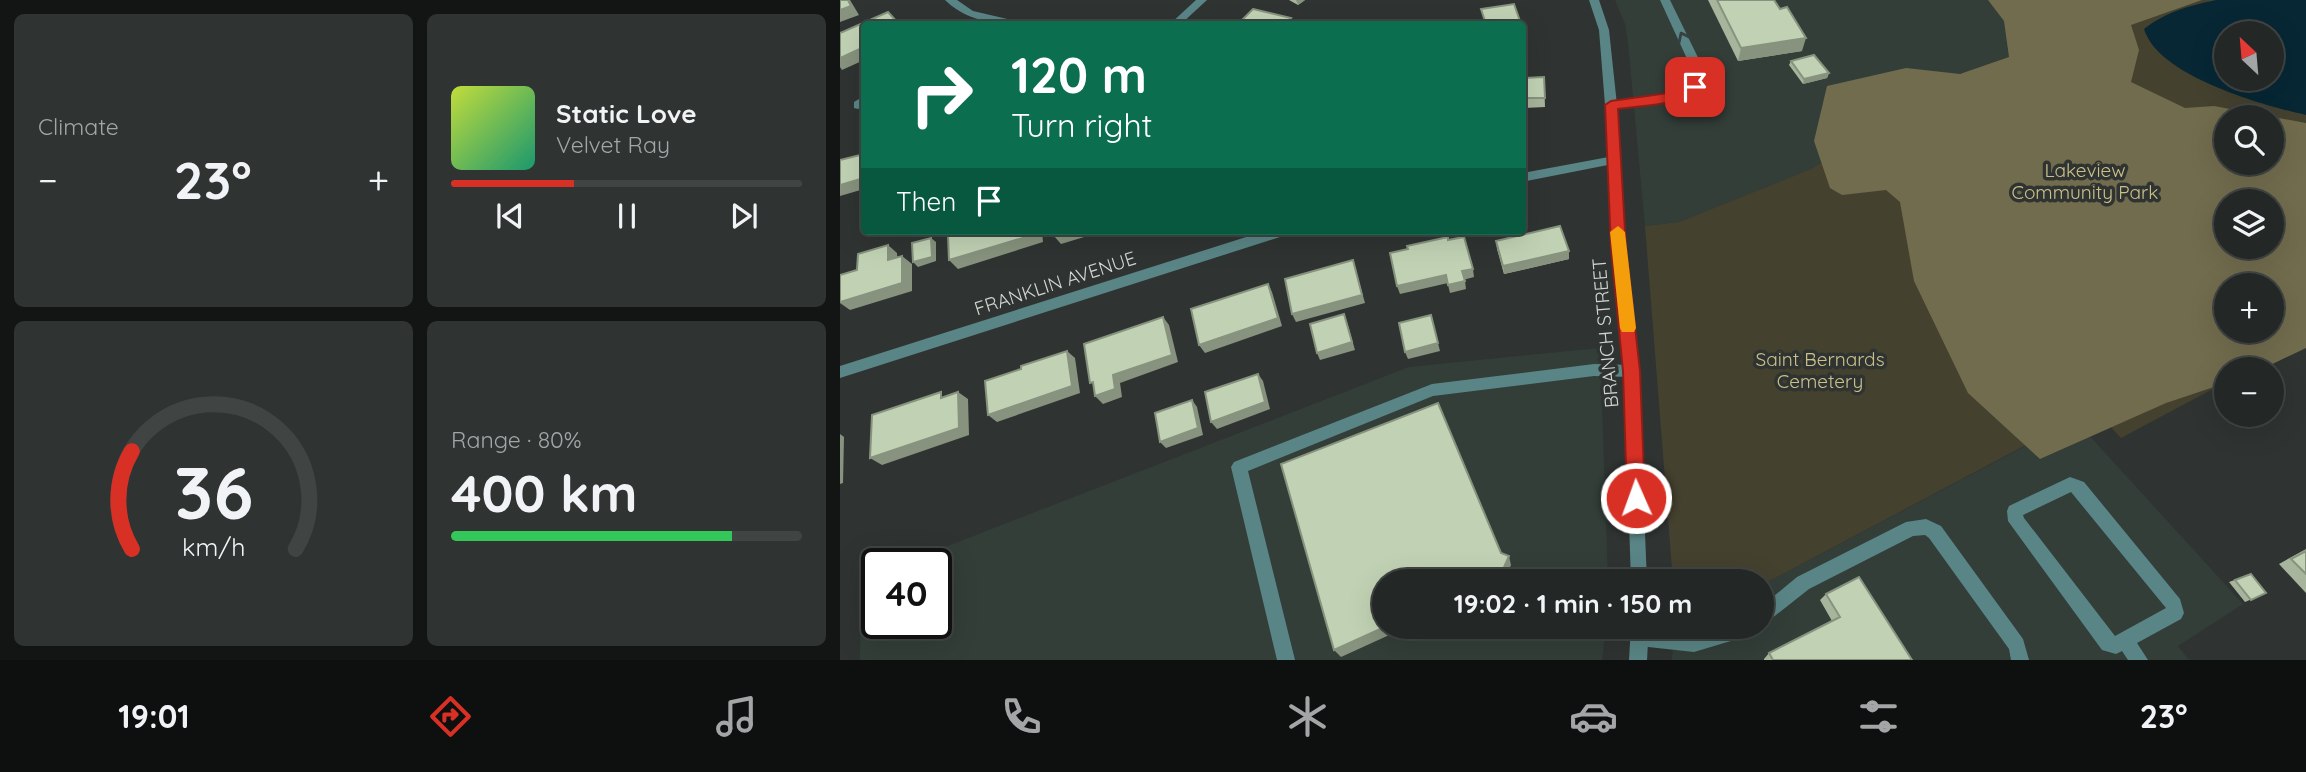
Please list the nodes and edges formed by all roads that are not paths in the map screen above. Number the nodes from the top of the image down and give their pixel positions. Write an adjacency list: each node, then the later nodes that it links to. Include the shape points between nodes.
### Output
1 (950, 0): 5 (street)
2 (1202, 0): 6 (street)
3 (1594, 0): 7 (street, BRANCH STREET, via 1604,30)
4 (1665, 0): 7 (street, one-way to 4, via 1678,96 1695,87 1700,74)
5 (981, 21)
6 (1178, 21)
7 (1611, 105): 8 (street, BRANCH STREET)
8 (1614, 160): 9 (street); 11 (street, BRANCH STREET)
9 (1526, 177)
10 (1268, 235): 12 (street, FRANKLIN AVENUE)
11 (1632, 371): 13 (street, BRANCH STREET); 19 (street, via 1594,370 1432,390 1239,467)
12 (840, 372)
13 (1639, 569)
14 (1774, 607): 21 (street, via 1803,583 1912,528 1926,527 1935,532 2017,645)
15 (1640, 639): 20 (street)
16 (1674, 639): 17 (street, via 1694,643)
17 (1707, 639)
18 (2125, 641): 18 (street, via 2108,644 2016,520 2015,511 2070,484 2078,486 2174,605 2175,613); 22 (street)
19 (1286, 660)
20 (1638, 660)
21 (2020, 660)
22 (2139, 660)

